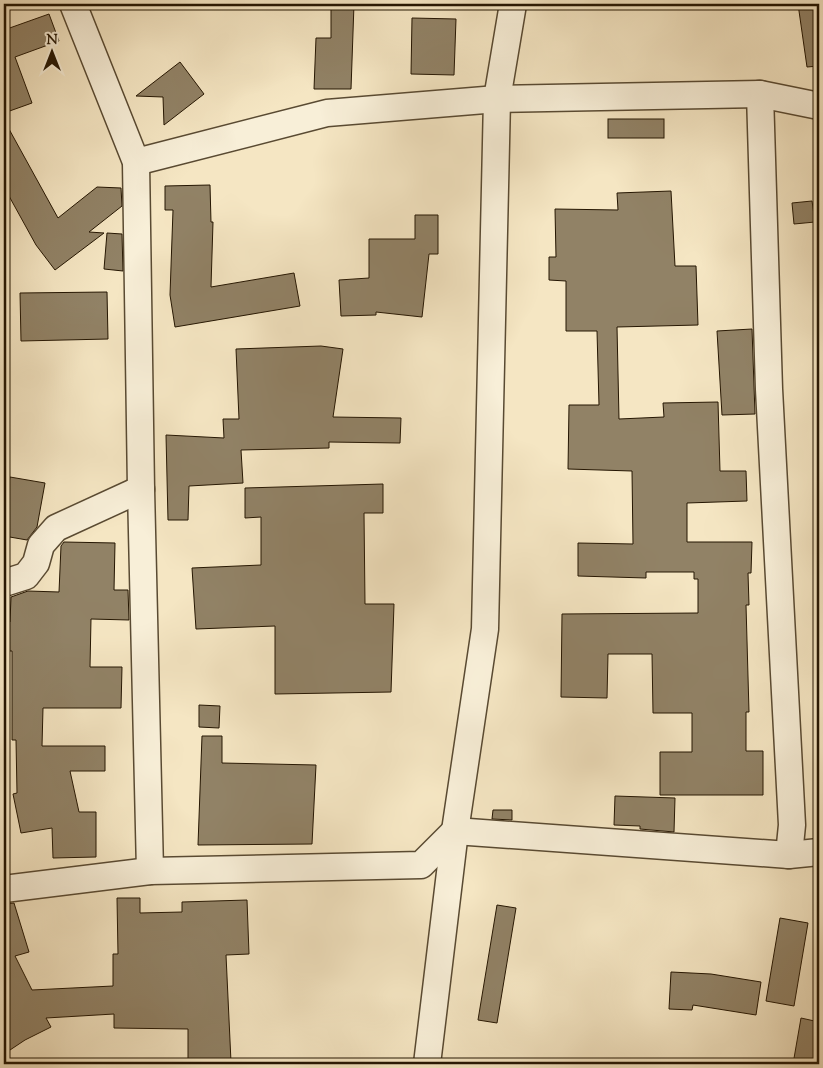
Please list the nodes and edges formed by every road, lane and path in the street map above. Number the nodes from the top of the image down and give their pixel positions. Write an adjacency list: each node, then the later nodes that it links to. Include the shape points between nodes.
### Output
1 (73, 4): 6 (street)
2 (513, 4): 4 (street)
3 (760, 94): 4 (street); 5 (street); 11 (street, via 769,389 792,825)
4 (497, 99): 6 (street, via 327,113); 9 (street, via 485,629)
5 (819, 106)
6 (136, 162): 7 (street)
7 (141, 489): 8 (street, via 56,528 41,545 36,563 26,576); 12 (street)
8 (4, 584)
9 (455, 831): 11 (street); 12 (street, via 421,865); 14 (street)
10 (819, 852): 11 (street)
11 (789, 855)
12 (150, 871): 13 (street)
13 (4, 889)
14 (427, 1064)

